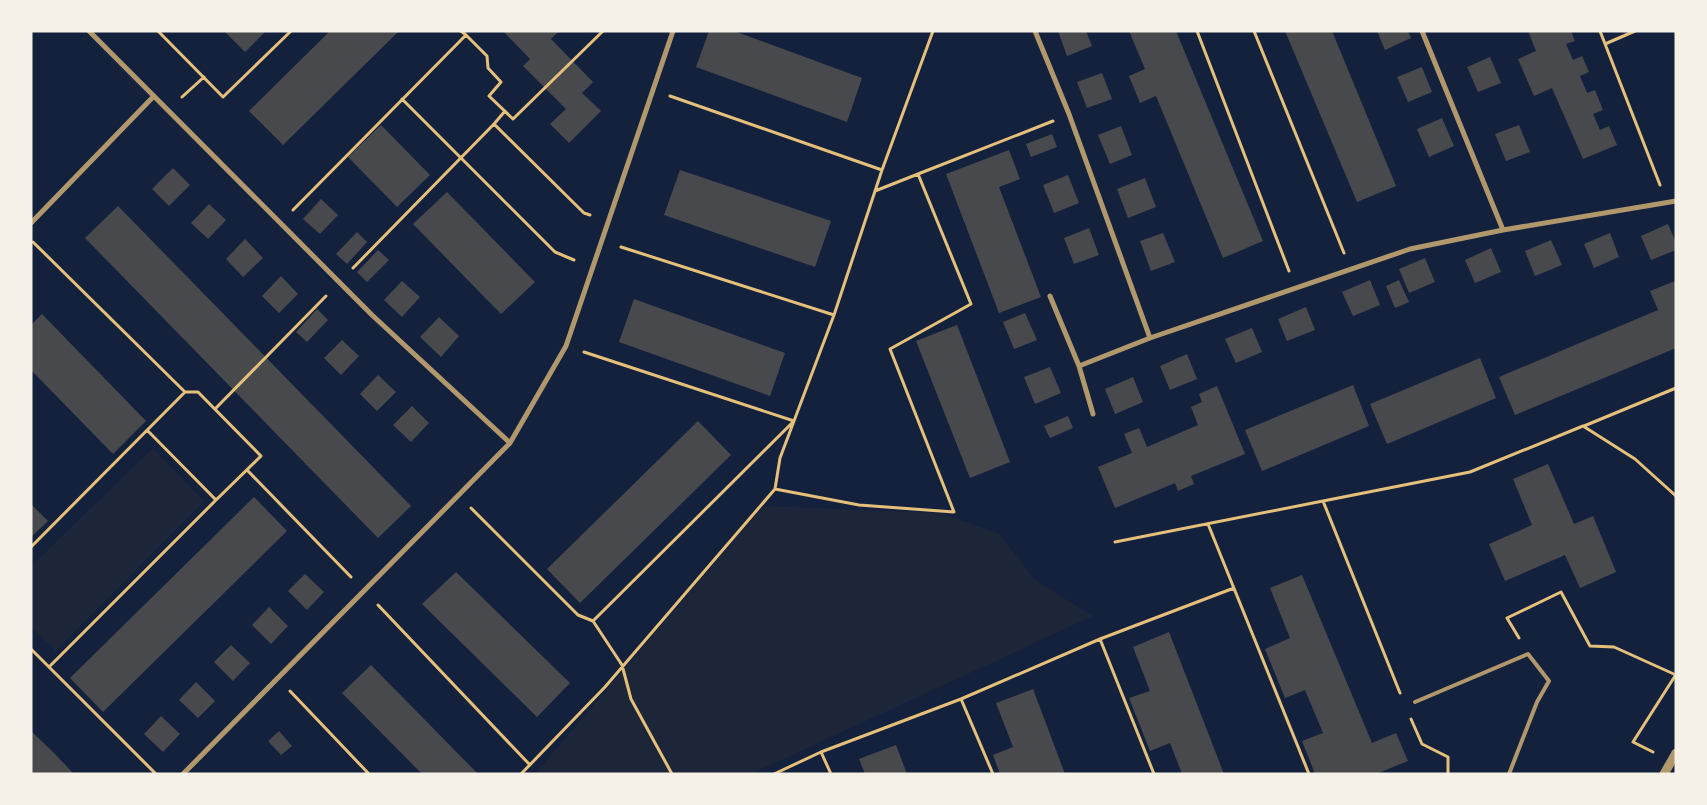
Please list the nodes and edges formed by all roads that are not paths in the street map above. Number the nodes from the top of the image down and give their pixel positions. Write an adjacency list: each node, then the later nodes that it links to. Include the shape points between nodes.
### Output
1 (89, 31): 5 (street)
2 (673, 31): 13 (street, via 566,346)
3 (1035, 31): 10 (street, via 1069,114)
4 (1422, 31): 8 (street)
5 (154, 96): 7 (street); 13 (street, via 372,315)
6 (1676, 201): 8 (street)
7 (31, 223)
8 (1503, 230): 10 (street, via 1410,249)
9 (1050, 296): 11 (street)
10 (1150, 338): 11 (street)
11 (1079, 366): 12 (street)
12 (1093, 414)
13 (510, 443): 16 (street)
14 (1415, 702): 17 (lane, via 1528,654 1548,681)
15 (1674, 757): 18 (street)
16 (183, 774)
17 (1509, 774)
18 (1664, 774)

